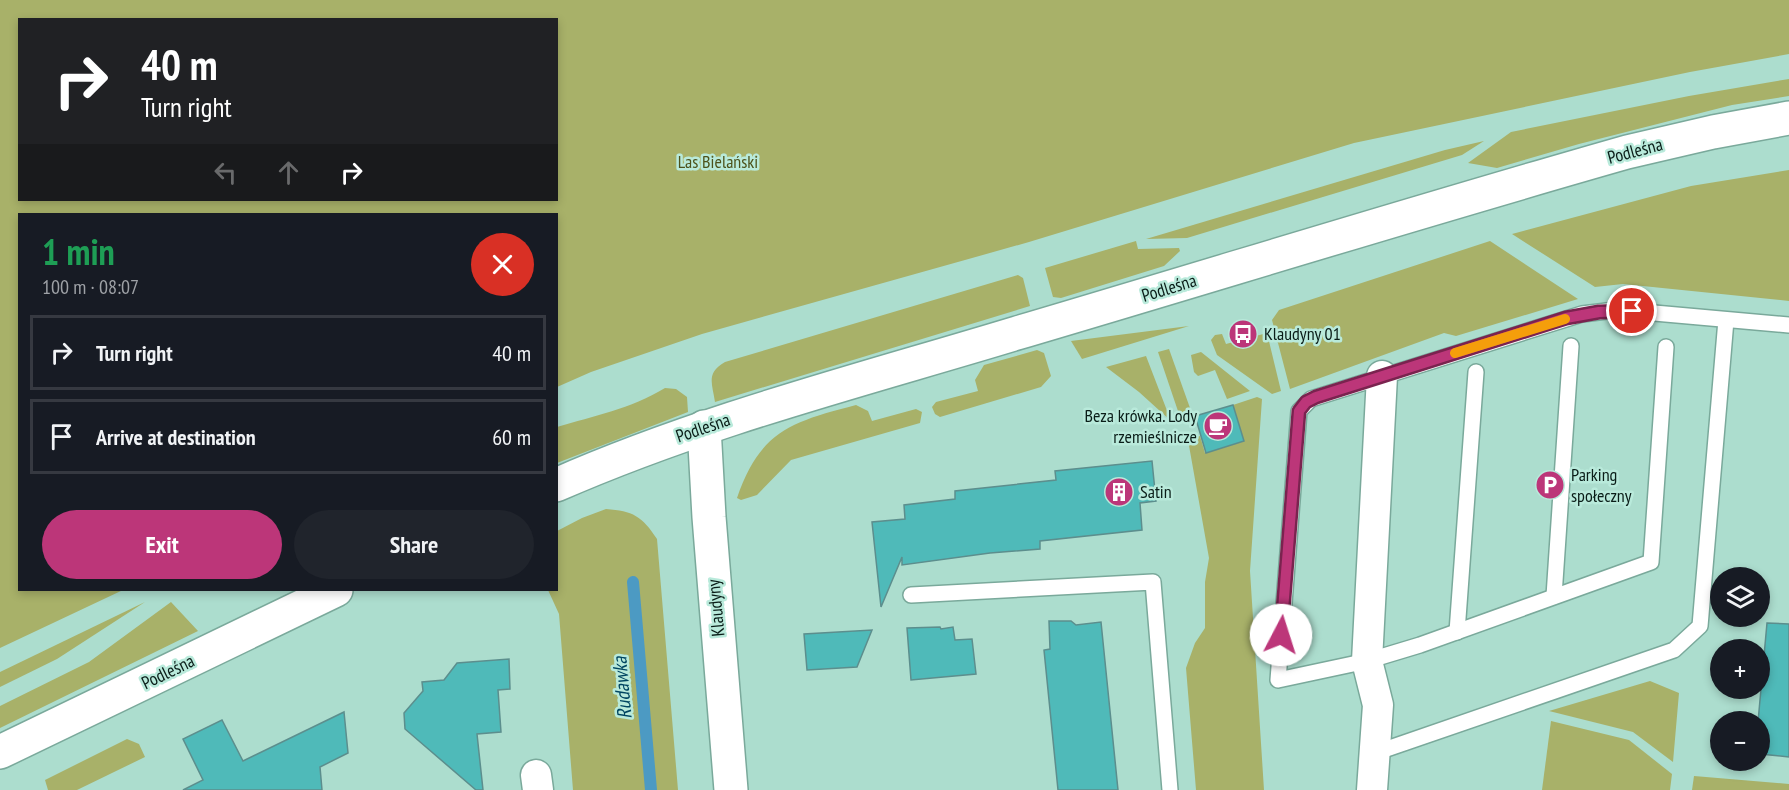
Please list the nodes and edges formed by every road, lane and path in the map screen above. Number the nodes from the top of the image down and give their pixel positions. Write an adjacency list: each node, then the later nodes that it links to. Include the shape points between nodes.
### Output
1 (1789, 118): 8 (street, Podleśna, via 1597,161)
2 (1726, 320): 3 (lane); 7 (lane, via 1615,310 1582,314); 16 (lane, via 1700,626 1674,650)
3 (1789, 325)
4 (1571, 346): 12 (lane)
5 (1666, 347): 12 (lane, via 1651,562)
6 (1476, 372): 13 (lane)
7 (1382, 376): 14 (street); 14 (lane, via 1311,399 1299,411 1278,680)
8 (704, 427): 9 (street, Podleśna); 17 (street, Klaudyny)
9 (558, 484)
10 (334, 591): 15 (street, Podleśna)
11 (911, 595): 18 (lane, via 1153,582)
12 (1554, 596): 13 (lane)
13 (1457, 632): 14 (lane)
14 (1367, 661): 16 (street, via 1378,705)
15 (0, 752)
16 (1375, 753): 19 (street)
17 (731, 790)
18 (1170, 790)
19 (1372, 790)

